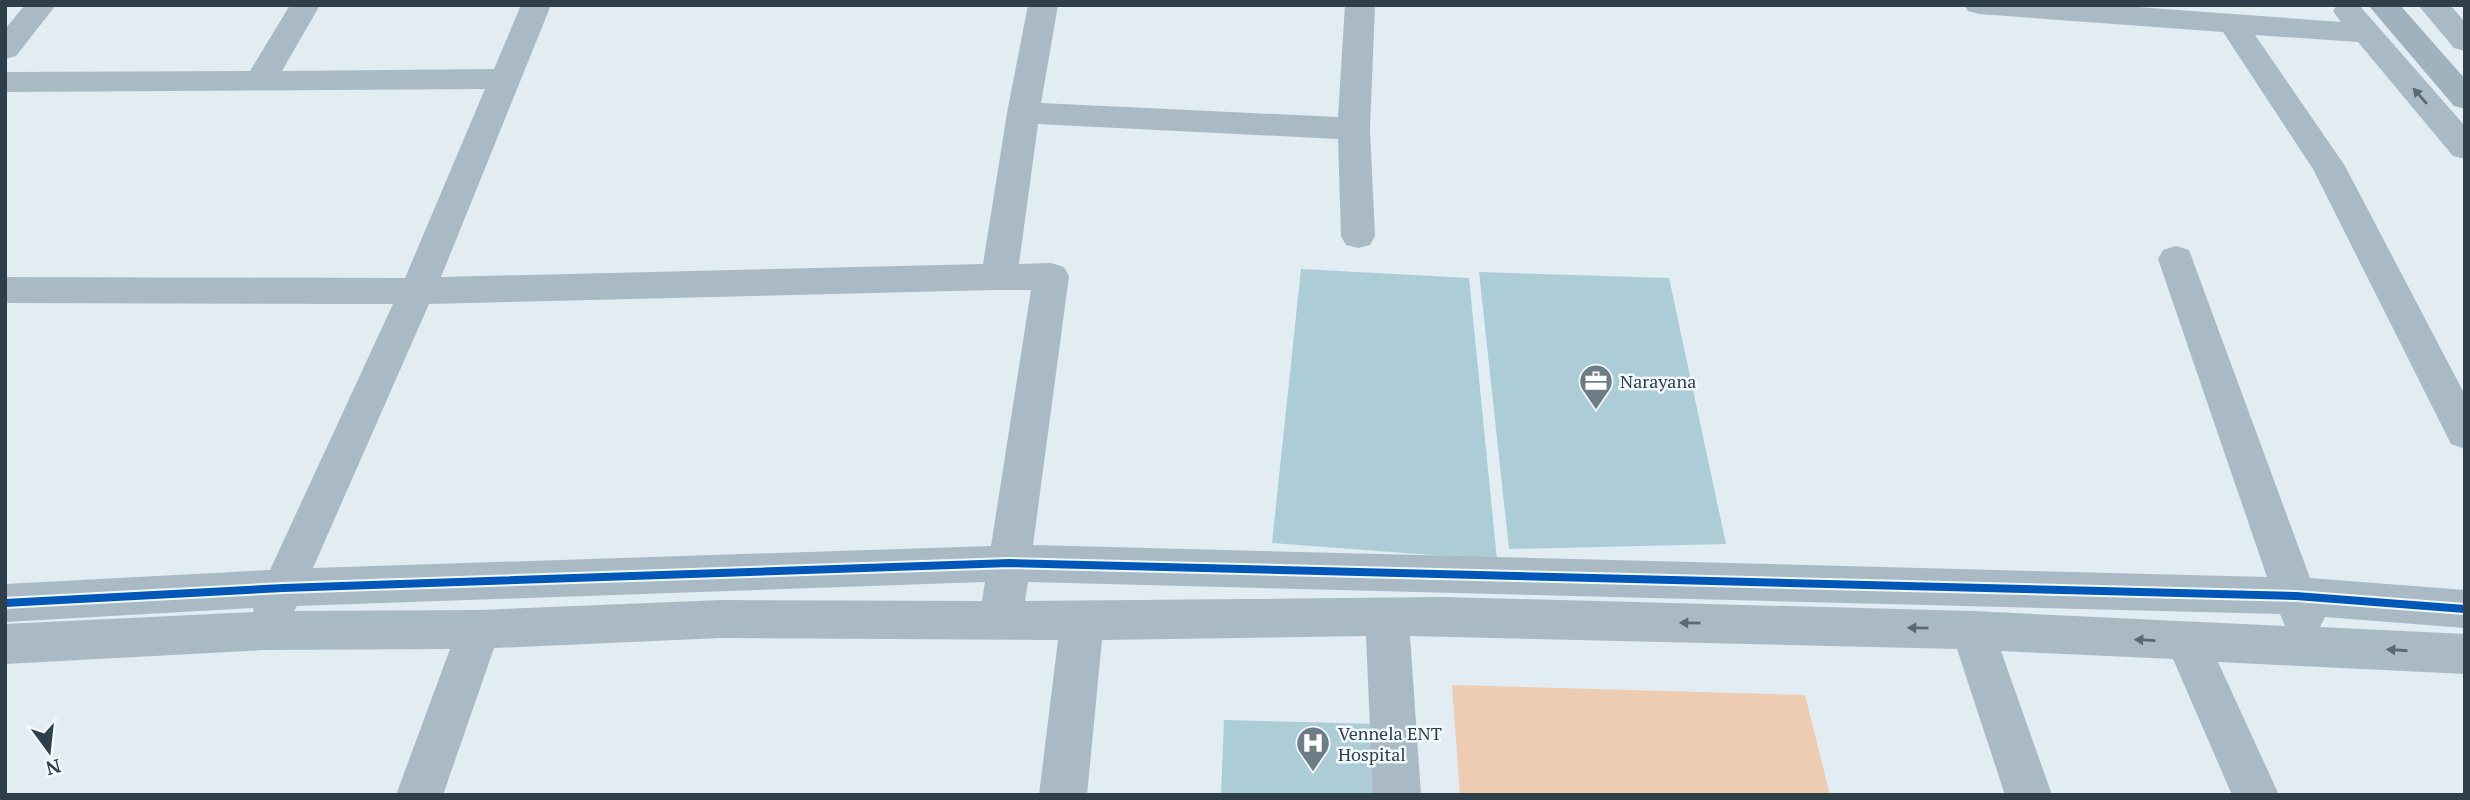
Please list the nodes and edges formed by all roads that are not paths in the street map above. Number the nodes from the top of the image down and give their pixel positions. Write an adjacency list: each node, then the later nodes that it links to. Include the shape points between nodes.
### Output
1 (41, 5): 13 (street)
2 (305, 5): 15 (street)
3 (536, 5): 14 (street)
4 (1042, 5): 18 (street)
5 (1360, 5): 19 (street)
6 (1979, 5): 10 (street)
7 (2344, 5): 11 (street)
8 (2383, 5): 17 (main road)
9 (2433, 5): 12 (street)
10 (2232, 23): 11 (street); 26 (street, via 2328,166)
11 (2363, 33): 20 (street, one-way to 11)
12 (2465, 41)
13 (5, 49)
14 (503, 79): 15 (street); 25 (street)
15 (260, 81): 16 (street)
16 (5, 82)
17 (2465, 99)
18 (1023, 113): 19 (street); 23 (street)
19 (1354, 129): 21 (street)
20 (2465, 148)
21 (1358, 236)
22 (2176, 259): 29 (street)
23 (999, 279): 25 (street); 27 (street, via 1051,276)
24 (5, 290): 25 (street)
25 (418, 291): 28 (street)
26 (2465, 433)
27 (1010, 563): 28 (street); 29 (street); 33 (street)
28 (283, 589): 30 (street); 37 (street)
29 (2296, 596): 31 (street); 40 (street)
30 (5, 603)
31 (2465, 610)
32 (1387, 618): 34 (street); 36 (street, one-way to 32); 44 (street)
33 (1001, 619): 34 (street); 35 (street, via 721,619)
34 (1082, 621): 43 (street)
35 (479, 629): 37 (street); 42 (street)
36 (1972, 630): 38 (street, one-way to 36); 45 (street)
37 (264, 631): 39 (street)
38 (2187, 642): 40 (street); 46 (street)
39 (5, 645)
40 (2313, 645): 41 (street, one-way to 40)
41 (2460, 662)
42 (419, 795)
43 (1063, 795)
44 (1397, 795)
45 (2029, 795)
46 (2256, 795)

